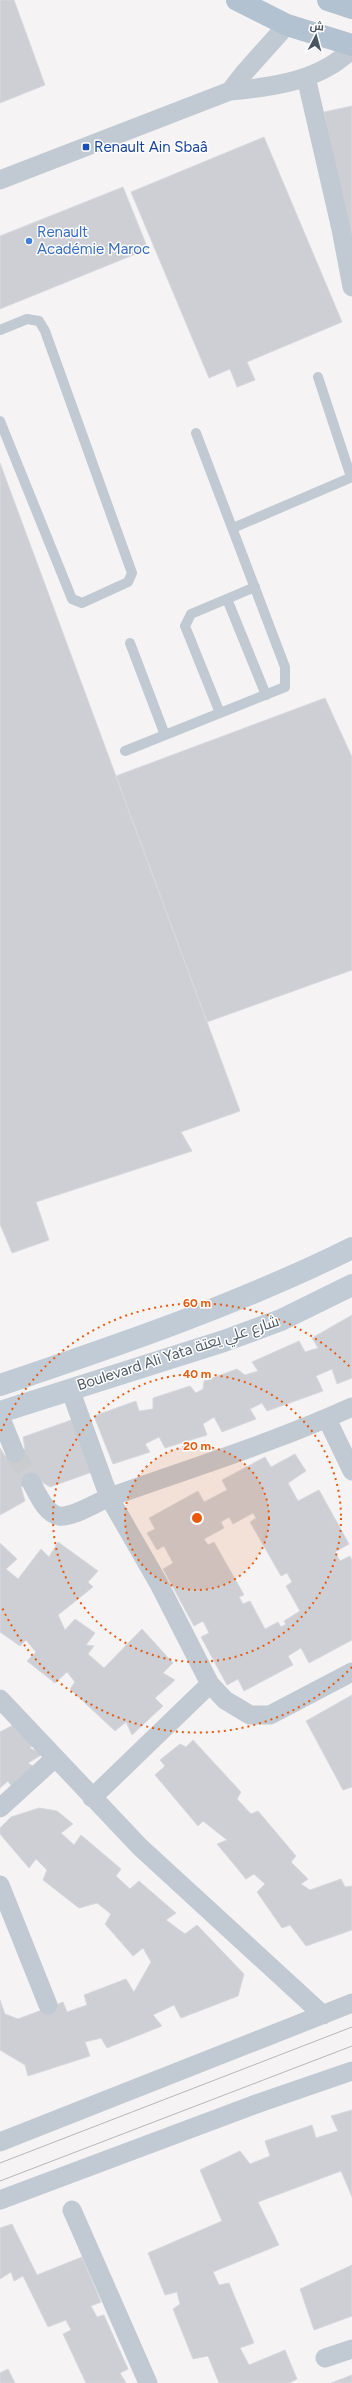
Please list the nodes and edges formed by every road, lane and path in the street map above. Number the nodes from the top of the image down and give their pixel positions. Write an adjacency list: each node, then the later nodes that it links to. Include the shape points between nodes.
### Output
1 (237, 0): 4 (main road)
2 (328, 0): 3 (main road)
3 (352, 8)
4 (287, 25): 5 (main road); 8 (street)
5 (352, 45)
6 (352, 49): 7 (street, via 330,67)
7 (306, 77): 8 (street, via 268,88); 10 (street, via 340,222)
8 (230, 91): 9 (street)
9 (0, 180)
10 (352, 287)
11 (0, 330): 13 (lane, via 27,319 39,321 45,331 132,573 128,582 82,603 72,599)
12 (318, 377): 15 (lane)
13 (0, 421)
14 (196, 433): 16 (lane)
15 (351, 477): 16 (lane)
16 (233, 528): 17 (lane)
17 (255, 587): 18 (lane); 20 (lane, via 285,666 285,687)
18 (226, 599): 20 (lane); 21 (lane, via 191,614 185,626)
19 (130, 643): 22 (lane)
20 (266, 694): 21 (lane)
21 (220, 713): 22 (lane)
22 (165, 736): 23 (lane)
23 (125, 751)
24 (352, 1248): 26 (street, Boulevard Ali Yata شارع علي يعتة, via 269,1288 82,1358)
25 (352, 1285): 27 (street, Boulevard Ali Yata شارع علي يعتة, via 281,1320 224,1341)
26 (0, 1384)
27 (70, 1389): 29 (street, Boulevard Ali Yata شارع علي يعتة); 35 (street)
28 (352, 1407): 31 (street)
29 (0, 1412)
30 (0, 1416): 32 (street)
31 (327, 1419): 33 (street); 35 (street, via 238,1453)
32 (14, 1453)
33 (352, 1471)
34 (31, 1482): 35 (street, via 50,1512 62,1516)
35 (109, 1497): 37 (street)
36 (352, 1672): 37 (street, via 283,1710 259,1716 238,1709)
37 (210, 1684): 40 (street)
38 (0, 1699): 39 (street)
39 (55, 1758): 40 (street); 41 (street)
40 (92, 1798): 45 (street, via 182,1888)
41 (0, 1808)
42 (0, 1884): 44 (street)
43 (352, 2003): 45 (street)
44 (48, 2005)
45 (323, 2015): 47 (street)
46 (352, 2071): 48 (street)
47 (0, 2142)
48 (0, 2200)
49 (72, 2210): 52 (street)
50 (352, 2349): 51 (street)
51 (325, 2358)
52 (148, 2383)

